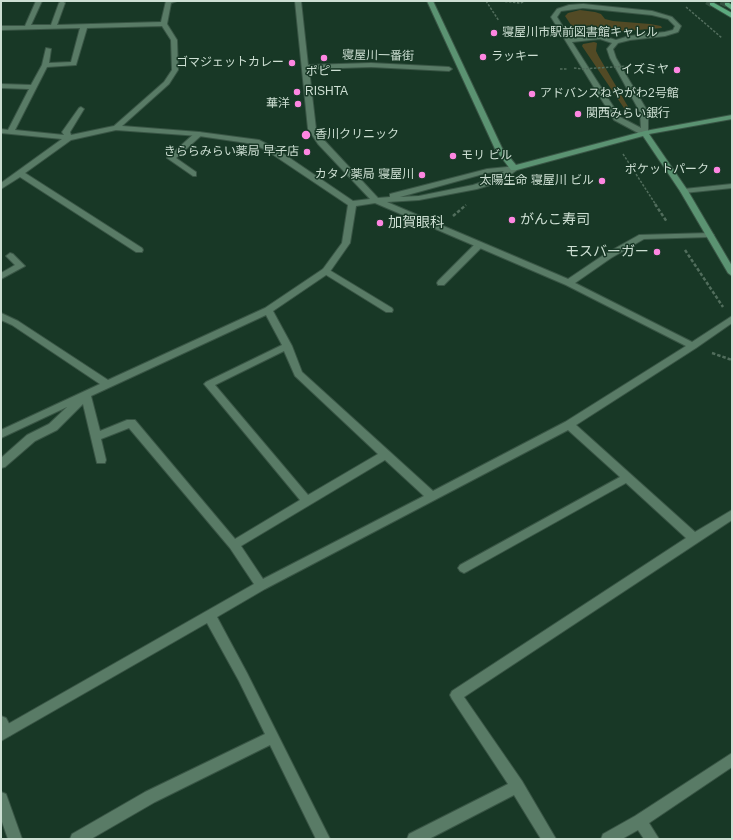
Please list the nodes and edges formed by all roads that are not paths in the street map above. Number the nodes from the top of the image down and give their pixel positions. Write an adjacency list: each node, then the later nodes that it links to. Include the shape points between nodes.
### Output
1 (39, 1): 11 (street)
2 (174, 1): 8 (street, via 168,2)
3 (298, 1): 17 (street)
4 (430, 1): 29 (street, via 500,149)
5 (62, 3): 9 (street)
6 (712, 4): 7 (main road)
7 (732, 16)
8 (164, 24): 10 (street); 23 (street, via 174,40 175,70 167,84)
9 (53, 26): 10 (street); 11 (street)
10 (84, 26): 16 (street, via 74,64)
11 (27, 27): 12 (street)
12 (1, 28)
13 (569, 40): 14 (street, via 600,37); 14 (street, via 554,17 558,10 570,7 652,13 670,18 678,26 676,31 665,34); 26 (street, via 617,118)
14 (616, 42): 26 (street, via 610,49 612,58 644,112)
15 (48, 49): 16 (street)
16 (45, 65): 20 (street)
17 (306, 67): 18 (street, 寝屋川一番街, via 370,65); 35 (street, via 312,129 321,142)
18 (449, 69)
19 (1, 86): 20 (street)
20 (34, 87): 25 (street)
21 (81, 109): 28 (street, via 66,132)
22 (732, 117): 26 (street)
23 (116, 128): 27 (street); 28 (street)
24 (1, 131): 25 (street)
25 (10, 132): 28 (street)
26 (645, 133): 29 (street); 34 (street)
27 (199, 134): 31 (street, via 171,158); 36 (street, via 256,142)
28 (69, 138): 30 (street)
29 (514, 168): 35 (street, via 487,171); 35 (street, via 497,180 474,187 419,198)
30 (20, 173): 33 (street); 39 (street)
31 (193, 174)
32 (732, 186): 34 (street)
33 (1, 187)
34 (684, 191): 37 (street)
35 (376, 200): 36 (street); 38 (street)
36 (352, 204): 41 (street, via 346,243)
37 (710, 235): 42 (street); 45 (street, via 642,237 608,256)
38 (479, 245): 44 (street); 45 (street)
39 (139, 250)
40 (10, 256): 43 (street, via 21,266)
41 (326, 271): 46 (street); 47 (street)
42 (732, 273)
43 (1, 276)
44 (442, 283)
45 (569, 283): 51 (street)
46 (268, 310): 50 (street); 52 (street)
47 (389, 310)
48 (1, 316): 52 (street)
49 (732, 319): 51 (street)
50 (287, 346): 57 (street, via 298,374); 62 (street, via 209,384)
51 (693, 346): 54 (street)
52 (107, 384): 53 (street)
53 (86, 394): 55 (street); 56 (street); 59 (street, via 53,427 31,438)
54 (569, 425): 60 (street); 61 (street)
55 (1, 434)
56 (96, 437): 58 (street); 65 (street, via 131,423)
57 (386, 454): 61 (street); 62 (street)
58 (100, 460)
59 (1, 464)
60 (627, 478): 64 (street); 66 (street)
61 (431, 496): 67 (street)
62 (308, 501): 65 (street)
63 (732, 514): 64 (street)
64 (695, 539): 72 (street, via 456,695)
65 (234, 545): 67 (street)
66 (464, 568)
67 (261, 586): 68 (street)
68 (209, 615): 69 (street); 70 (street)
69 (3, 729)
70 (273, 737): 76 (street, via 150,797); 77 (street)
71 (732, 759): 74 (street)
72 (517, 786): 78 (street); 79 (street)
73 (1, 799): 75 (street)
74 (640, 821): 80 (street); 81 (street)
75 (15, 839)
76 (77, 839)
77 (323, 839)
78 (414, 839)
79 (549, 839)
80 (608, 839)
81 (652, 839)

